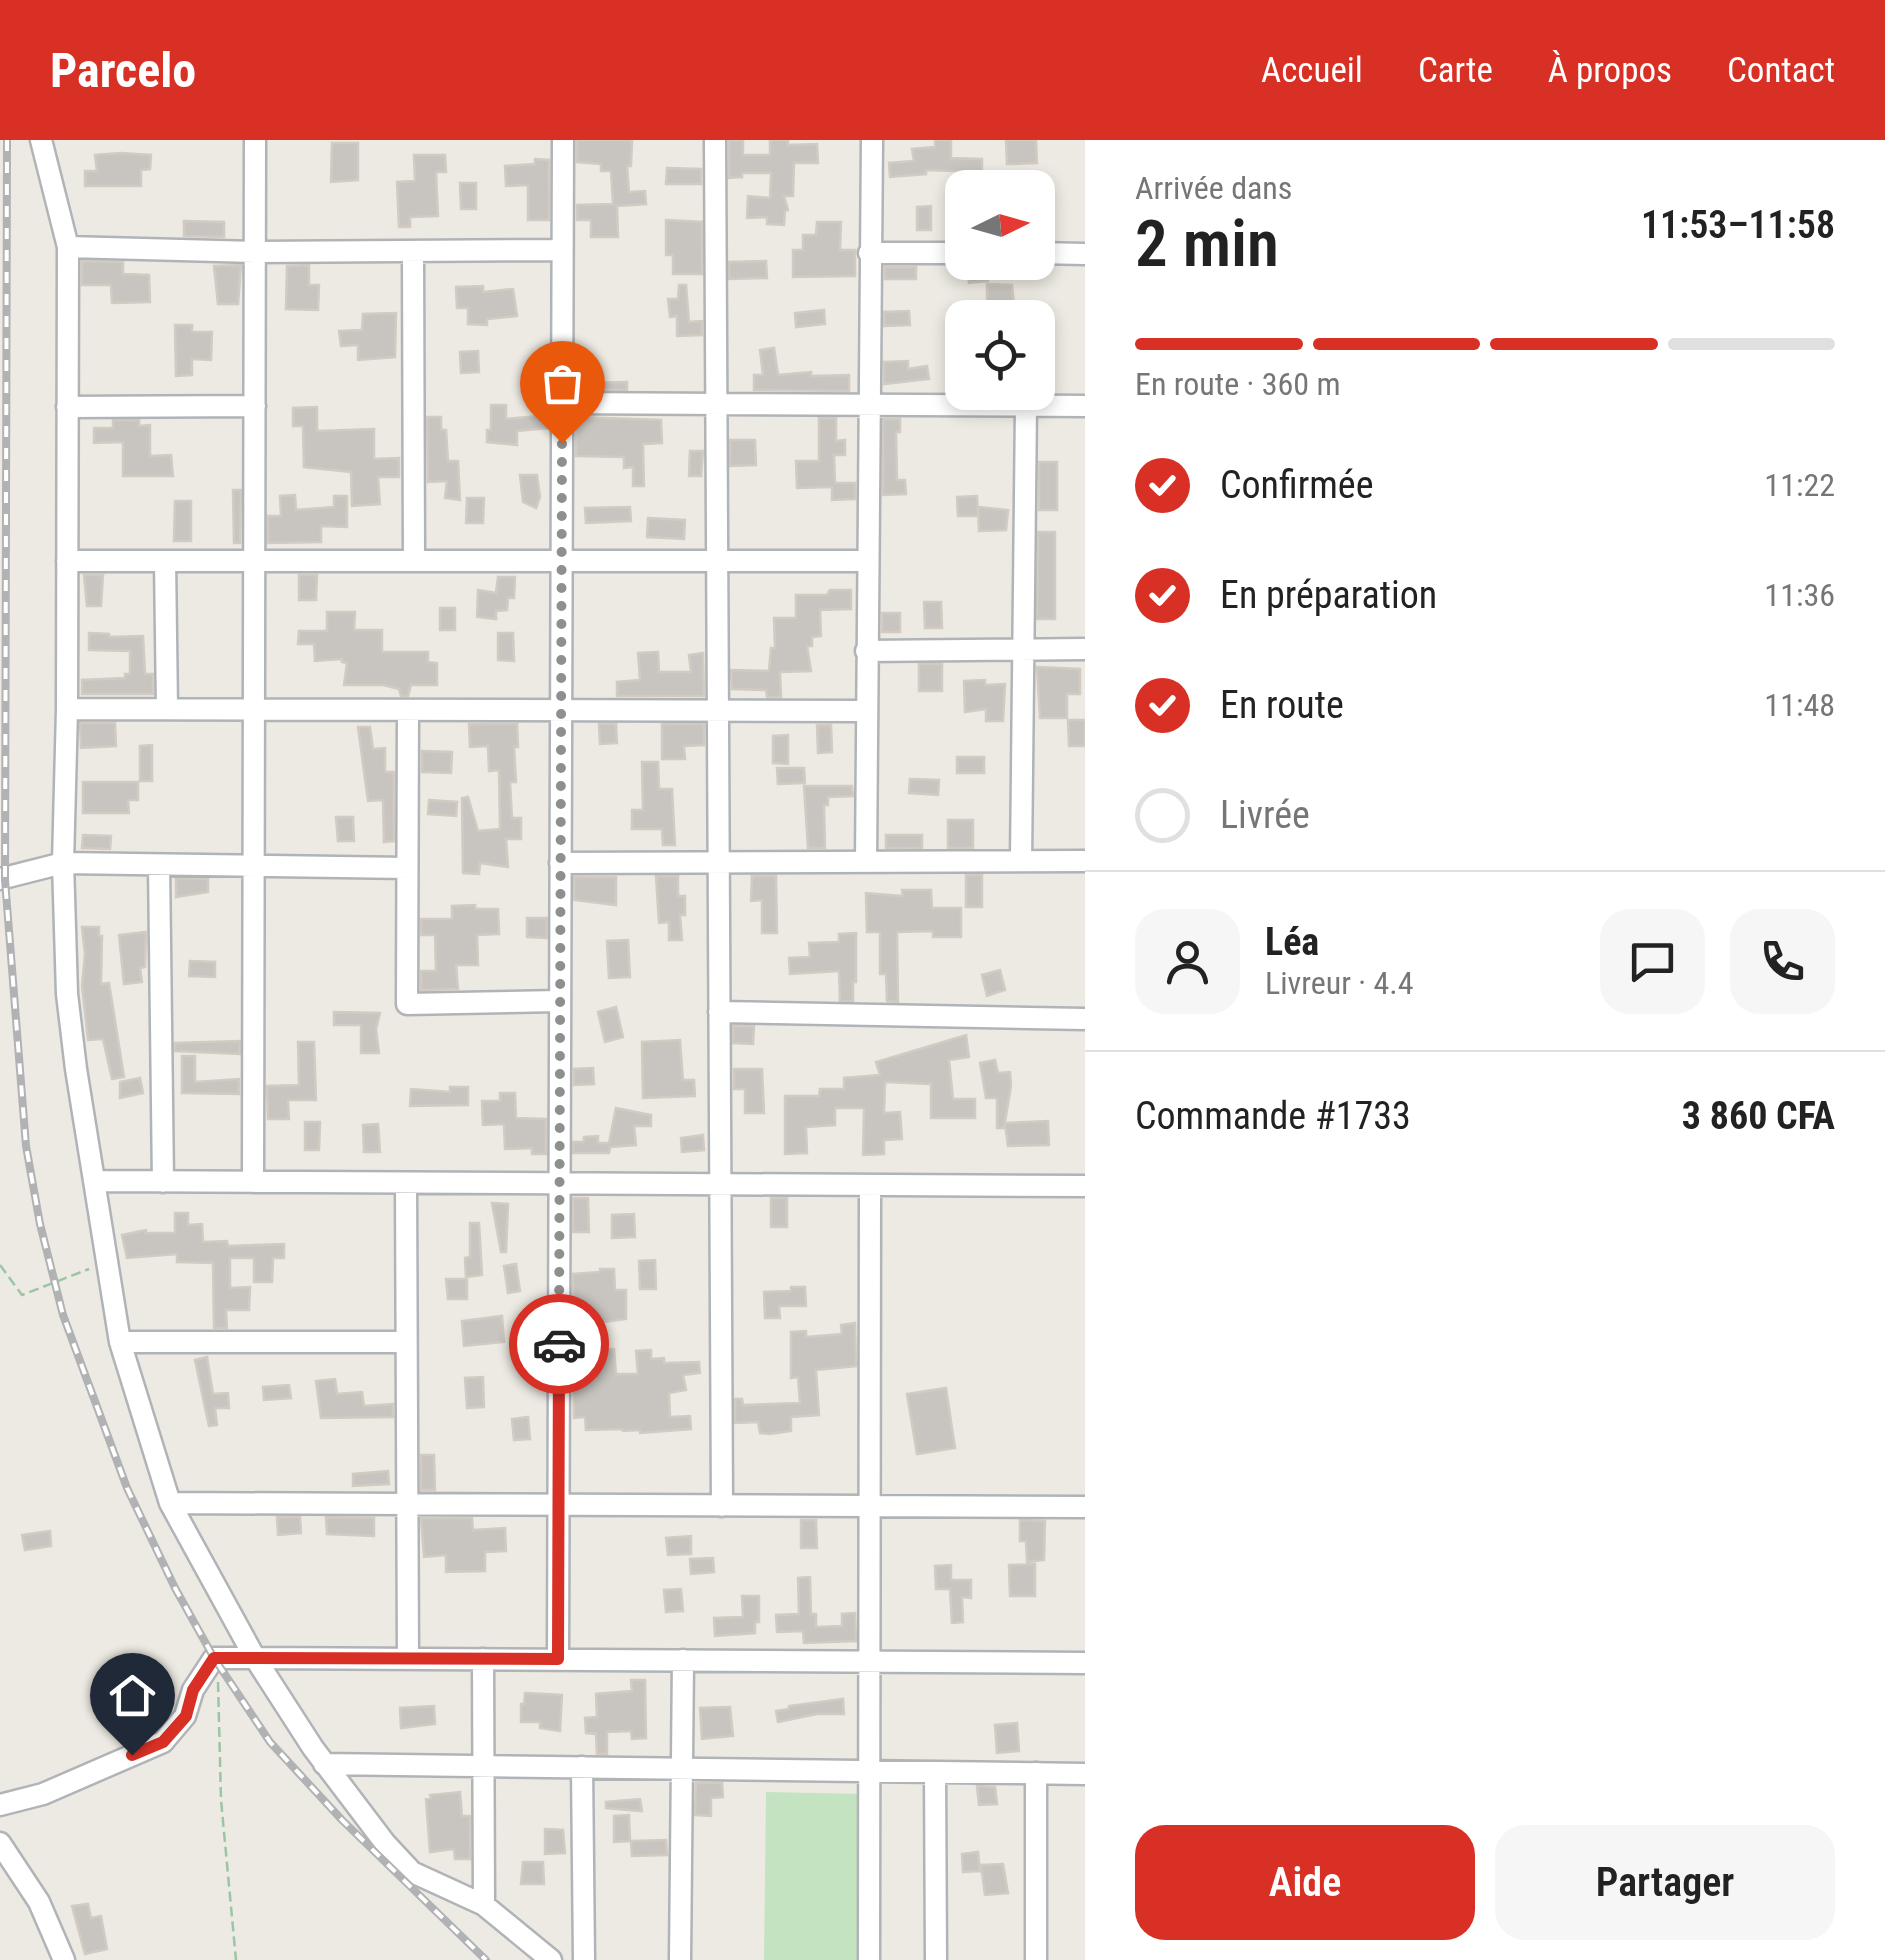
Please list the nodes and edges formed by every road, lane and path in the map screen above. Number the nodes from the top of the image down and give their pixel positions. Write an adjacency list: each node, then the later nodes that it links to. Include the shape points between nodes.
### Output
1 (41, 140): 6 (street)
2 (256, 140): 9 (street)
3 (562, 140): 7 (street)
4 (715, 140): 15 (street)
5 (872, 140): 10 (street)
6 (68, 247): 9 (street); 21 (street)
7 (562, 250): 8 (street); 14 (street)
8 (413, 251): 9 (street); 26 (street)
9 (255, 252): 18 (street)
10 (869, 253): 11 (street); 16 (street)
11 (945, 253)
12 (1055, 254): 13 (street)
13 (1085, 254)
14 (562, 403): 15 (street); 27 (street)
15 (716, 404): 16 (street); 28 (street)
16 (867, 405): 17 (street); 29 (street)
17 (945, 405)
18 (255, 406): 21 (street); 25 (street)
19 (1055, 406): 20 (street)
20 (1085, 406)
21 (67, 407): 23 (street)
22 (1026, 410): 31 (street)
23 (67, 560): 24 (street); 33 (street)
24 (164, 561): 25 (street); 34 (street)
25 (254, 561): 26 (street); 35 (street)
26 (414, 561): 27 (street)
27 (561, 561): 28 (street); 37 (street)
28 (717, 561): 29 (street); 38 (street)
29 (867, 561): 32 (street)
30 (1085, 648): 31 (street)
31 (1023, 649): 32 (street); 40 (street)
32 (866, 651): 39 (street)
33 (68, 709): 34 (street); 44 (street)
34 (166, 709): 35 (street)
35 (254, 710): 36 (street); 47 (street)
36 (408, 710): 37 (street); 48 (street)
37 (561, 710): 38 (street); 45 (street)
38 (718, 710): 39 (street); 42 (street)
39 (866, 711): 43 (street)
40 (1021, 861): 41 (street); 43 (street)
41 (1085, 861)
42 (718, 862): 43 (street); 45 (street); 51 (street)
43 (866, 862)
44 (63, 863): 46 (street); 49 (street); 53 (street, via 67,994)
45 (560, 863): 50 (street)
46 (159, 864): 47 (street); 54 (street)
47 (254, 866): 48 (street); 55 (street)
48 (408, 868): 50 (street, via 407,1004)
49 (0, 879)
50 (560, 1001): 57 (street)
51 (719, 1012): 52 (street); 58 (street)
52 (1085, 1019)
53 (94, 1182): 54 (street); 61 (street)
54 (163, 1182): 55 (street)
55 (253, 1182): 56 (street)
56 (406, 1183): 57 (street); 64 (street)
57 (560, 1184): 58 (street); 67 (street)
58 (720, 1184): 59 (street); 68 (street)
59 (870, 1185): 60 (street); 69 (street)
60 (1085, 1186)
61 (107, 1262): 62 (path, via 22,1295); 63 (street)
62 (0, 1265)
63 (120, 1342): 64 (street); 65 (street)
64 (406, 1342): 66 (street)
65 (170, 1503): 66 (street); 72 (street)
66 (406, 1504): 67 (street); 73 (street)
67 (559, 1505): 68 (street); 75 (street)
68 (722, 1506): 69 (street)
69 (869, 1506): 70 (street); 77 (street)
70 (1085, 1508)
71 (214, 1658): 72 (street); 87 (street, via 186,1716 163,1742); 91 (path)
72 (255, 1658): 73 (street); 79 (street)
73 (408, 1658): 74 (street)
74 (483, 1659): 75 (street); 80 (street)
75 (558, 1659): 76 (street)
76 (683, 1660): 77 (street); 82 (street)
77 (869, 1662): 78 (street); 83 (street)
78 (1085, 1663)
79 (324, 1764): 80 (street); 89 (street, via 412,1872)
80 (483, 1766): 81 (street); 89 (street)
81 (582, 1767): 82 (street); 93 (street)
82 (682, 1768): 83 (street); 94 (street)
83 (869, 1771): 84 (street); 95 (street)
84 (935, 1772): 85 (street); 96 (street)
85 (1036, 1774): 86 (street); 97 (street)
86 (1085, 1774)
87 (0, 1806)
88 (0, 1843): 90 (street, via 39,1902)
89 (484, 1905): 92 (street)
90 (64, 1960)
91 (236, 1960)
92 (552, 1960)
93 (584, 1960)
94 (680, 1960)
95 (869, 1960)
96 (936, 1960)
97 (1036, 1960)

